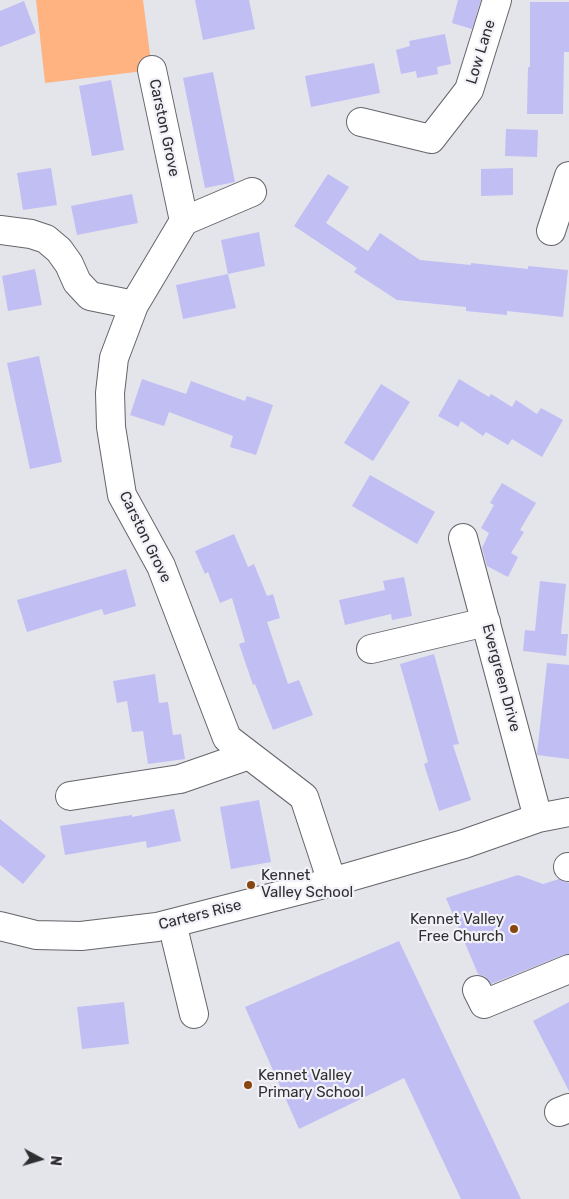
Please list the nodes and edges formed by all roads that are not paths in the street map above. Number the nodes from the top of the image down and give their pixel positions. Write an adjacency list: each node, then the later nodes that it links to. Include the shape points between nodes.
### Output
1 (497, 0): 3 (street, Low Lane, via 469,90 431,139)
2 (152, 70): 6 (street, Carston Grove)
3 (360, 122)
4 (569, 176): 8 (street)
5 (252, 192): 6 (street)
6 (184, 221): 9 (street, Carston Grove)
7 (0, 230): 9 (street, via 46,239 59,250 77,282 90,296)
8 (551, 231)
9 (134, 305): 13 (street, Carston Grove, via 114,358 110,393 111,427 122,495 161,566 227,738)
10 (463, 538): 11 (street, Evergreen Drive)
11 (486, 622): 12 (street); 16 (street, Evergreen Drive)
12 (371, 649)
13 (249, 755): 14 (street, via 180,779); 17 (street, Carston Grove, via 304,797)
14 (70, 796)
15 (569, 812): 16 (street, Carters Rise)
16 (538, 818): 17 (street, Carters Rise, via 464,844)
17 (332, 882): 18 (street, Carters Rise)
18 (172, 923): 19 (street, Carters Rise, via 81,936 36,935); 22 (street)
19 (0, 926)
20 (569, 969): 21 (street, via 484,1004)
21 (477, 990)
22 (194, 1014)

